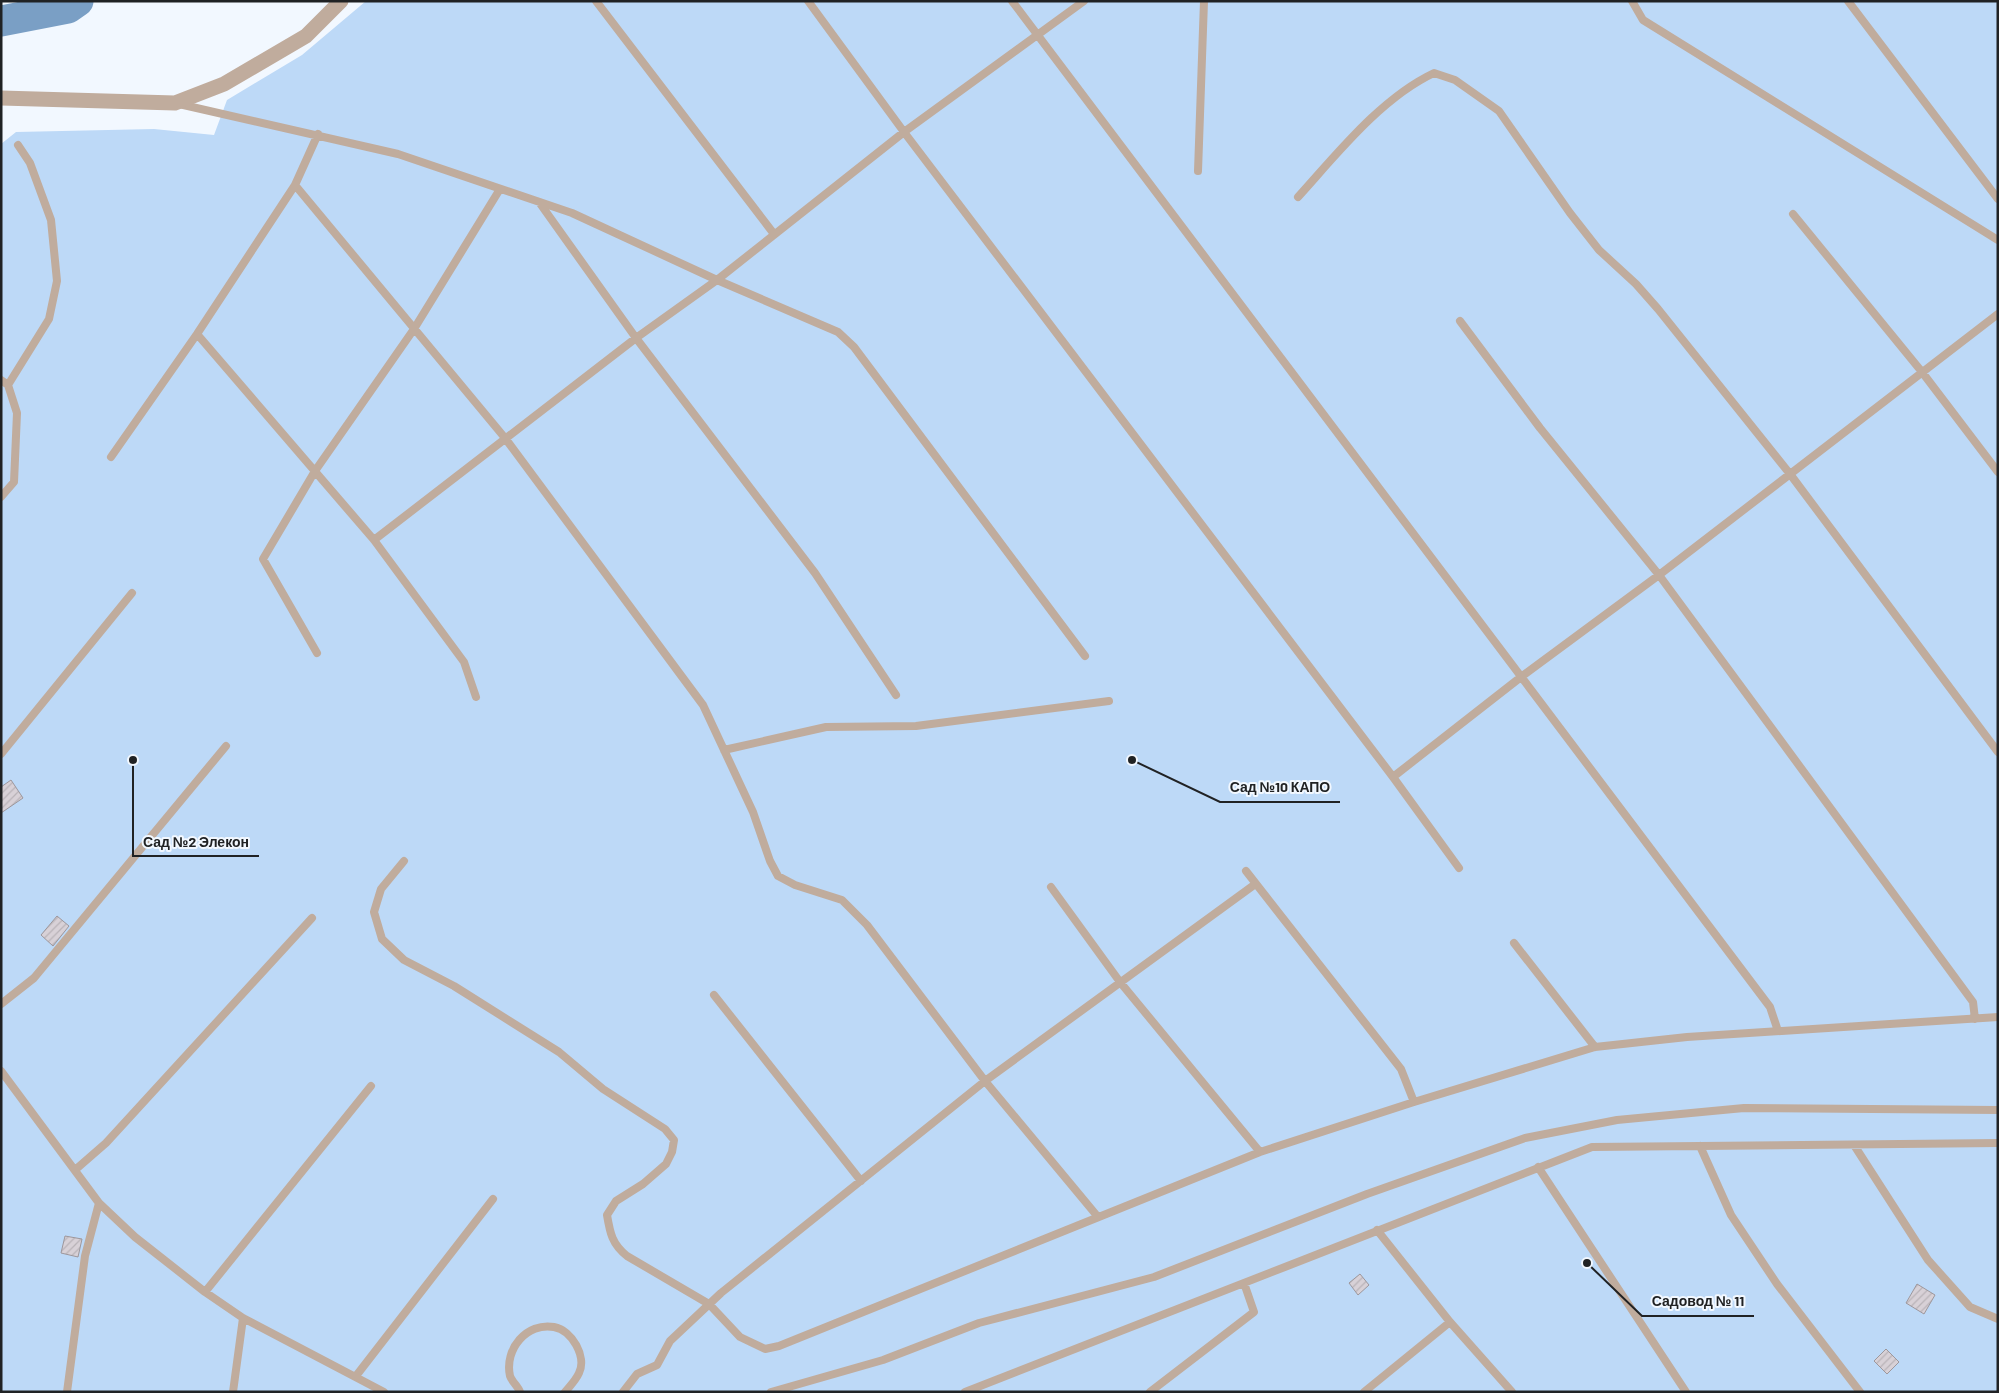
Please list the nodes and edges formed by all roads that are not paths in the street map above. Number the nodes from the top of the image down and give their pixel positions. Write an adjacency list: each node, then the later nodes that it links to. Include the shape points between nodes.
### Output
1 (342, 1): 11 (street, via 306,36 224,84)
2 (596, 1): 22 (lane)
3 (808, 1): 12 (lane)
4 (1012, 1): 9 (lane)
5 (1084, 1): 9 (lane)
6 (1204, 1): 15 (lane)
7 (1632, 1): 23 (lane, via 1643,20)
8 (1848, 1): 19 (lane)
9 (1038, 35): 12 (lane); 43 (lane)
10 (1, 98): 11 (street)
11 (175, 103): 13 (lane)
12 (904, 132): 22 (lane); 51 (lane)
13 (318, 134): 16 (lane); 17 (lane, via 398,154)
14 (18, 145): 31 (lane, via 30,164 51,220 57,281 49,319)
15 (1198, 171)
16 (295, 185): 27 (lane); 28 (lane)
17 (500, 189): 20 (lane); 27 (lane)
18 (1298, 197): 36 (lane, via 1355,134 1412,84 1434,74 1455,80 1499,111 1594,243 1658,309)
19 (1998, 198)
20 (539, 202): 24 (lane, via 572,213); 29 (lane)
21 (1793, 214): 30 (lane)
22 (774, 234): 24 (lane)
23 (1998, 240)
24 (717, 280): 29 (lane); 42 (lane, via 838,332 854,346)
25 (1998, 314): 30 (lane)
26 (1460, 321): 39 (lane, via 1540,428)
27 (414, 329): 32 (lane); 34 (lane)
28 (197, 334): 33 (lane); 34 (lane)
29 (636, 338): 32 (lane); 44 (lane, via 815,573)
30 (1922, 372): 35 (lane); 36 (lane)
31 (4, 382): 37 (lane, via 17,413 14,482)
32 (505, 438): 38 (lane); 48 (lane, via 703,705)
33 (111, 457)
34 (315, 471): 38 (lane); 41 (lane, via 262,558)
35 (1998, 472)
36 (1790, 474): 39 (lane); 49 (lane)
37 (1, 497)
38 (374, 540): 45 (lane, via 464,662)
39 (1659, 575): 43 (lane); 63 (lane, via 1973,1002)
40 (132, 593): 50 (lane)
41 (317, 653)
42 (1085, 656)
43 (1521, 677): 51 (lane); 64 (lane, via 1770,1007)
44 (896, 695)
45 (476, 696)
46 (1108, 701): 48 (lane, via 916,726 826,727)
47 (226, 746): 61 (lane, via 34,978)
48 (724, 750): 67 (lane, via 778,876 842,900 867,925)
49 (1998, 752)
50 (1, 754)
51 (1393, 777): 53 (lane)
52 (404, 861): 86 (lane, via 381,889 374,912 382,938 404,960 454,986 559,1052 603,1088 665,1129 674,1140 666,1164 616,1201 607,1215 610,1235 616,1247 627,1256)
53 (1459, 868)
54 (1246, 871): 55 (lane)
55 (1254, 885): 59 (lane); 69 (lane, via 1401,1069)
56 (1051, 887): 59 (lane)
57 (312, 918): 78 (lane, via 106,1143)
58 (1514, 943): 65 (lane)
59 (1120, 982): 67 (lane); 76 (lane)
60 (714, 995): 79 (lane)
61 (1, 1004)
62 (1998, 1018): 63 (lane)
63 (1975, 1019): 64 (lane)
64 (1778, 1031): 65 (lane)
65 (1595, 1047): 69 (lane)
66 (1, 1071): 78 (lane)
67 (985, 1080): 79 (lane); 82 (lane)
68 (371, 1086): 85 (lane)
69 (1414, 1102): 76 (lane)
70 (1998, 1110): 97 (lane, via 1744,1108 1617,1120 1525,1138 1366,1194 1154,1277 979,1323 883,1360)
71 (1998, 1143): 72 (lane)
72 (1984, 1144): 73 (lane); 75 (lane)
73 (1854, 1145): 74 (lane); 88 (lane, via 1928,1260 1970,1307)
74 (1700, 1146): 77 (lane, via 1592,1146); 103 (lane, via 1731,1215 1777,1284)
75 (1998, 1149)
76 (1260, 1152): 82 (lane)
77 (1538, 1168): 83 (lane); 102 (lane)
78 (75, 1170): 81 (lane)
79 (861, 1180): 86 (lane)
80 (493, 1199): 90 (lane)
81 (99, 1202): 85 (lane, via 135,1237); 91 (lane, via 85,1256)
82 (1098, 1217): 86 (lane, via 779,1346 765,1349 740,1337)
83 (1377, 1230): 84 (lane); 89 (lane)
84 (1244, 1283): 98 (lane); 99 (lane, via 1254,1312)
85 (205, 1292): 87 (lane)
86 (709, 1304): 96 (lane, via 670,1341 657,1365 637,1374)
87 (243, 1318): 90 (lane); 92 (lane)
88 (1998, 1319)
89 (1450, 1322): 100 (lane); 101 (lane)
90 (356, 1376): 93 (lane)
91 (67, 1392)
92 (233, 1392)
93 (384, 1392)
94 (520, 1392): 95 (lane, via 510,1378 509,1363 517,1341 533,1330 556,1327 569,1336 580,1352 580,1372)
95 (566, 1392)
96 (623, 1392)
97 (771, 1392)
98 (965, 1392)
99 (1150, 1392)
100 (1364, 1392)
101 (1512, 1392)
102 (1686, 1392)
103 (1860, 1392)

